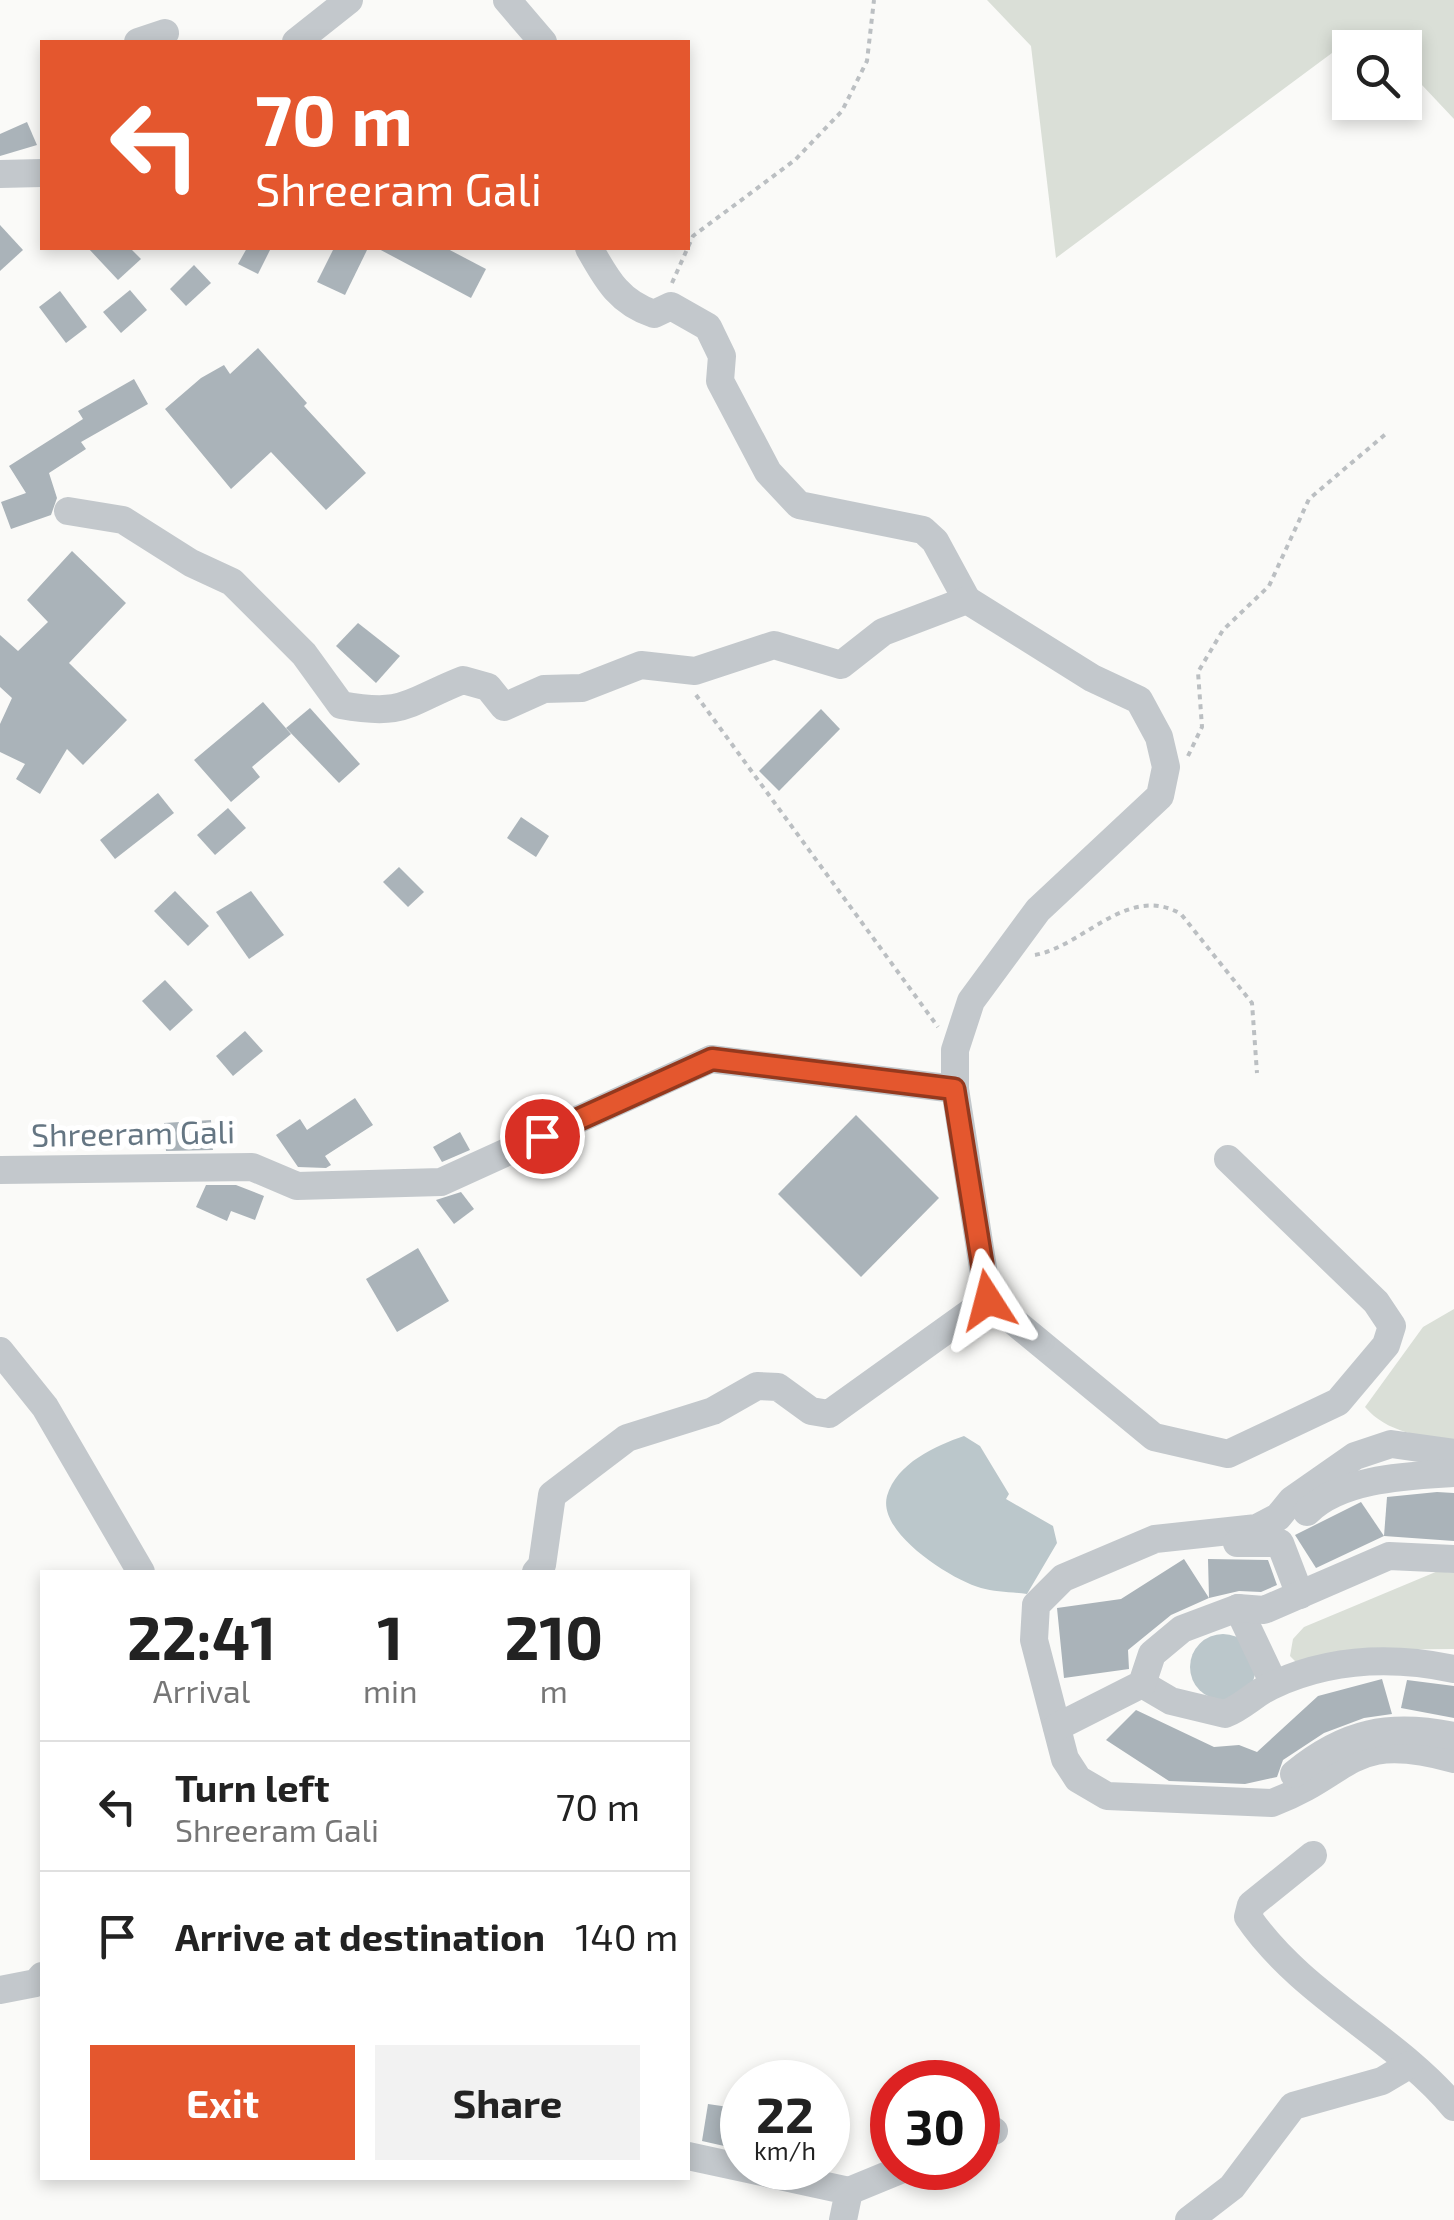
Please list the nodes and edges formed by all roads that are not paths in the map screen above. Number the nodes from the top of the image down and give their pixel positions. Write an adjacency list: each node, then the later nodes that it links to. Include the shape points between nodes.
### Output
1 (348, 0): 3 (street)
2 (507, 0): 4 (street)
3 (298, 40)
4 (541, 40)
5 (40, 173): 6 (street)
6 (0, 174)
7 (590, 250): 9 (street, via 614,292 654,314 670,306 708,327 722,356 720,381 768,472 799,505 924,530)
8 (68, 511): 9 (street, via 123,520 232,582 304,654 341,706 375,711 405,709 464,680 488,688 504,707 544,689 582,688 641,665 694,671 774,644 842,666 883,632)
9 (967, 600): 10 (street, via 1139,700 1166,768 1160,796 1038,910 970,1002 955,1050)
10 (954, 1089): 12 (street, Shreeram Gali, via 712,1059 440,1182 297,1186 252,1167); 13 (street)
11 (1228, 1160): 13 (street, via 1376,1302 1392,1326 1386,1345 1338,1402 1228,1454 1154,1438)
12 (0, 1170)
13 (988, 1300): 20 (street, via 829,1414 811,1412 778,1386 757,1386 714,1410 627,1438 552,1495)
14 (0, 1351): 19 (street, via 45,1407)
15 (1454, 1453): 27 (street, via 1391,1444 1341,1465 1257,1528 1155,1539 1063,1578 1036,1604 1034,1640)
16 (1454, 1473): 17 (street, via 1323,1496)
17 (1280, 1544): 21 (street); 22 (street, via 1171,1551)
18 (1454, 1559): 21 (street, via 1388,1556)
19 (140, 1570)
20 (538, 1570)
21 (1300, 1595): 23 (street, via 1264,1610)
22 (1057, 1602)
23 (1238, 1608): 25 (street, via 1182,1629 1152,1654); 26 (street)
24 (1454, 1668): 26 (street, via 1404,1658 1362,1660)
25 (1142, 1684): 26 (street, via 1171,1701 1225,1714); 27 (street)
26 (1274, 1684)
27 (1056, 1727): 29 (street, via 1078,1779 1107,1796 1272,1803 1356,1753 1420,1750)
28 (1454, 1736): 30 (street, via 1403,1727 1374,1733 1324,1749)
29 (1454, 1759)
30 (1294, 1774)
31 (1313, 1855): 34 (street, via 1250,1904 1248,1917 1325,1998)
32 (40, 1987): 33 (street)
33 (0, 1990)
34 (1409, 2065): 35 (street); 40 (street, via 1382,2081 1293,2106 1232,2188)
35 (1454, 2107)
36 (690, 2156): 38 (street)
37 (870, 2182): 38 (street)
38 (849, 2191): 39 (street)
39 (843, 2220)
40 (1189, 2220)

